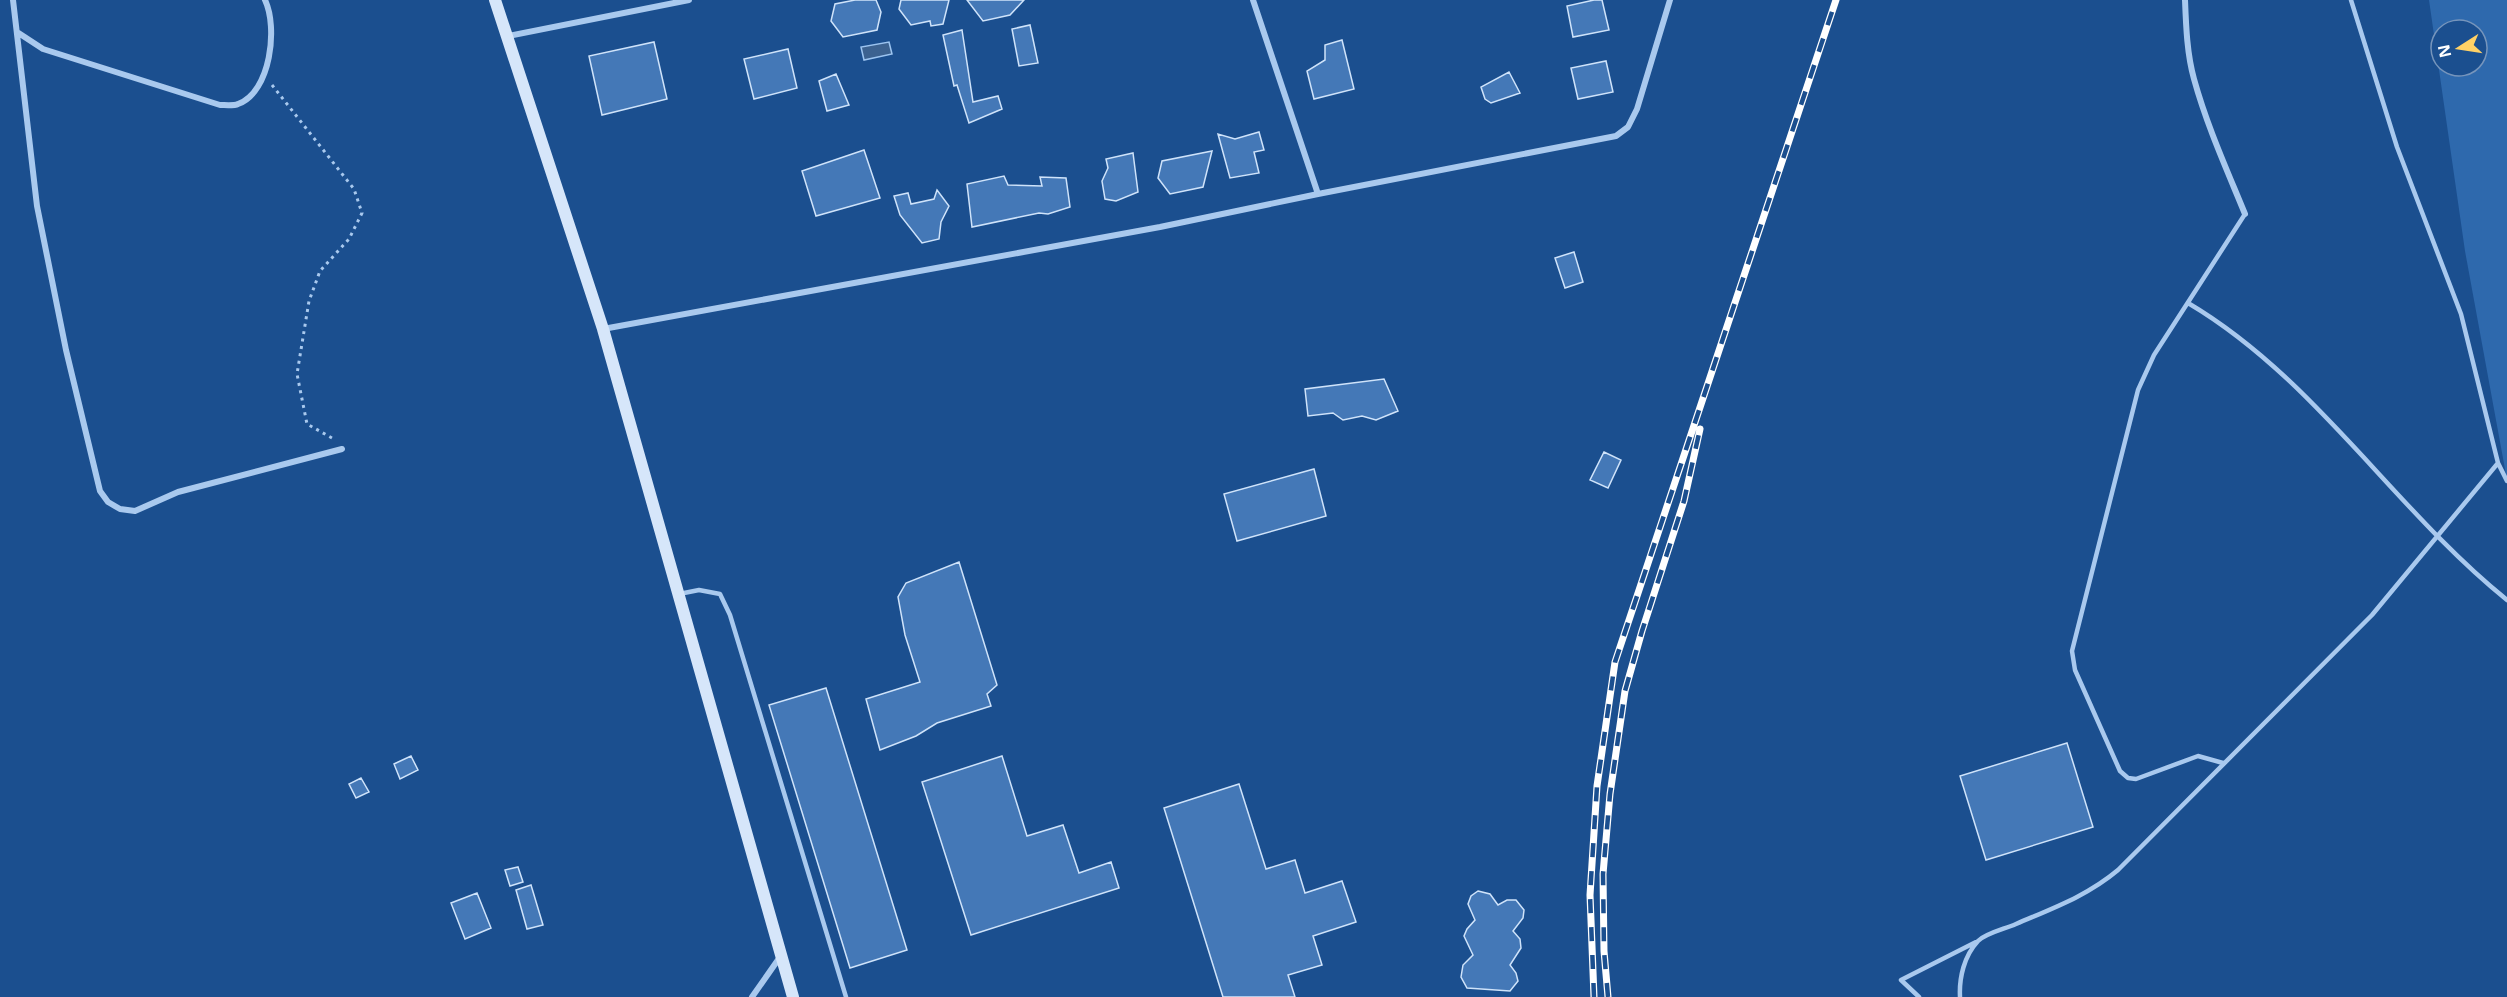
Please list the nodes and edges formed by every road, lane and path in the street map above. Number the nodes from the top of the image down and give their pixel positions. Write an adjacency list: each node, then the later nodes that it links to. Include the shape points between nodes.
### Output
1 (13, 0): 9 (street)
2 (265, 0): 11 (street, via 271,45)
3 (495, 0): 10 (main road)
4 (689, 0): 10 (street)
5 (1253, 0): 12 (street)
6 (1670, 0): 12 (street, via 1637,109 1628,128 1616,136)
7 (2185, 0): 13 (street, via 2193,77 2208,125)
8 (2351, 0): 17 (lane, via 2397,147 2461,314)
9 (17, 32): 11 (street, via 43,49 220,105 238,105 255,92); 16 (street, via 37,206 66,350 100,491 108,502 135,511 178,492)
10 (508, 36): 15 (main road)
11 (263, 74): 16 (path, via 354,189 362,213 349,240 320,271 309,300 297,374 307,424 328,434)
12 (1318, 194): 15 (street, via 1149,229)
13 (2245, 214): 14 (lane)
14 (2188, 303): 19 (lane, via 2221,322 2298,388); 22 (lane, via 2154,355 2138,390 2072,651 2076,670 2120,771 2128,777 2136,780 2198,756)
15 (603, 329): 20 (main road)
16 (342, 449)
17 (2498, 463): 18 (lane); 19 (lane)
18 (2507, 481)
19 (2438, 535): 21 (lane, via 2471,571); 22 (lane, via 2372,615)
20 (679, 594): 24 (main road); 27 (lane, via 699,590 720,594 730,615)
21 (2507, 600)
22 (2223, 763): 23 (lane, via 2097,887)
23 (1979, 940): 28 (lane, via 1902,980); 29 (lane, via 1963,966)
24 (783, 954): 25 (street); 26 (main road)
25 (752, 997)
26 (793, 997)
27 (846, 997)
28 (1919, 997)
29 (1960, 997)

